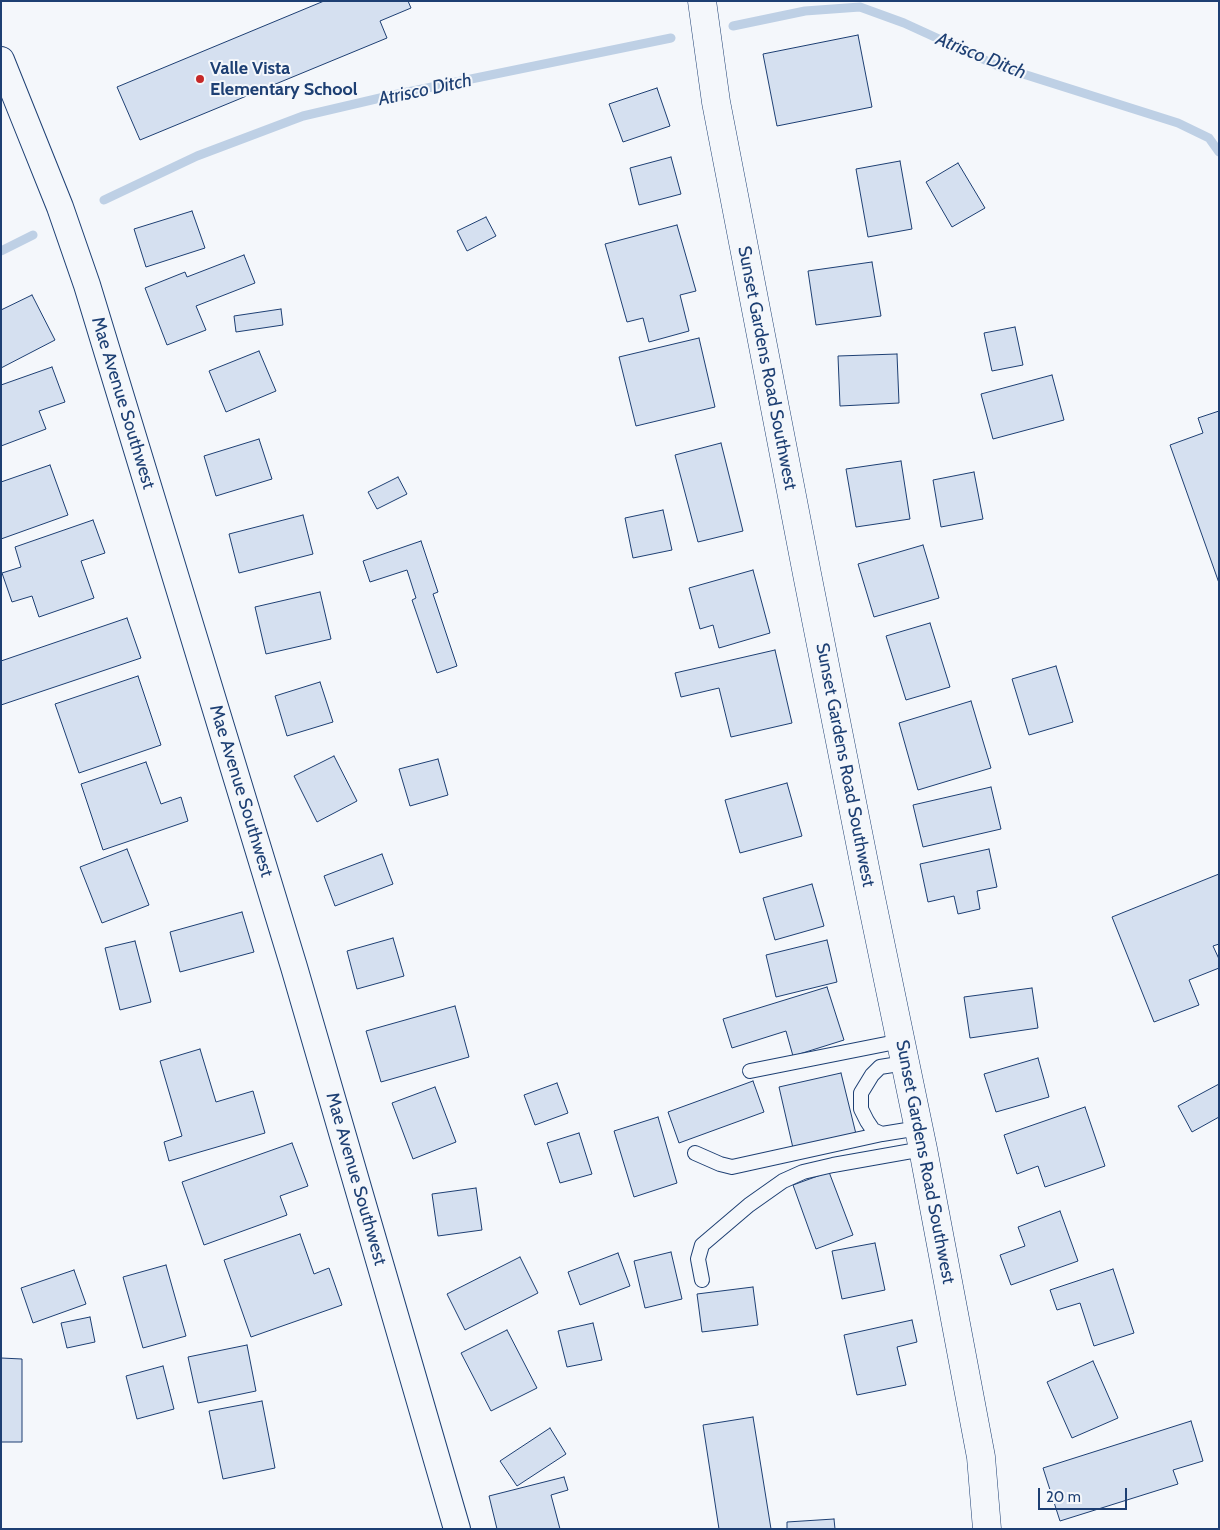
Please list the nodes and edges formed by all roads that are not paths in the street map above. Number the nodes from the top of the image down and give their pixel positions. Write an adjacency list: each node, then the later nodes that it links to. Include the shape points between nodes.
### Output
1 (702, 1): 3 (street, Sunset Gardens Road Southwest, via 716,102)
2 (1, 60): 9 (street, Mae Avenue Southwest, via 60,207 87,285 294,967)
3 (903, 1052): 4 (lane); 5 (lane, via 880,1067 860,1093 861,1109 867,1121 873,1130); 6 (street, Sunset Gardens Road Southwest)
4 (750, 1071)
5 (882, 1134): 6 (lane); 7 (lane, via 732,1167)
6 (921, 1139): 8 (lane, via 803,1172 782,1181 702,1246 698,1259); 10 (street, Sunset Gardens Road Southwest, via 981,1457)
7 (696, 1153)
8 (702, 1280)
9 (457, 1529)
10 (986, 1529)

